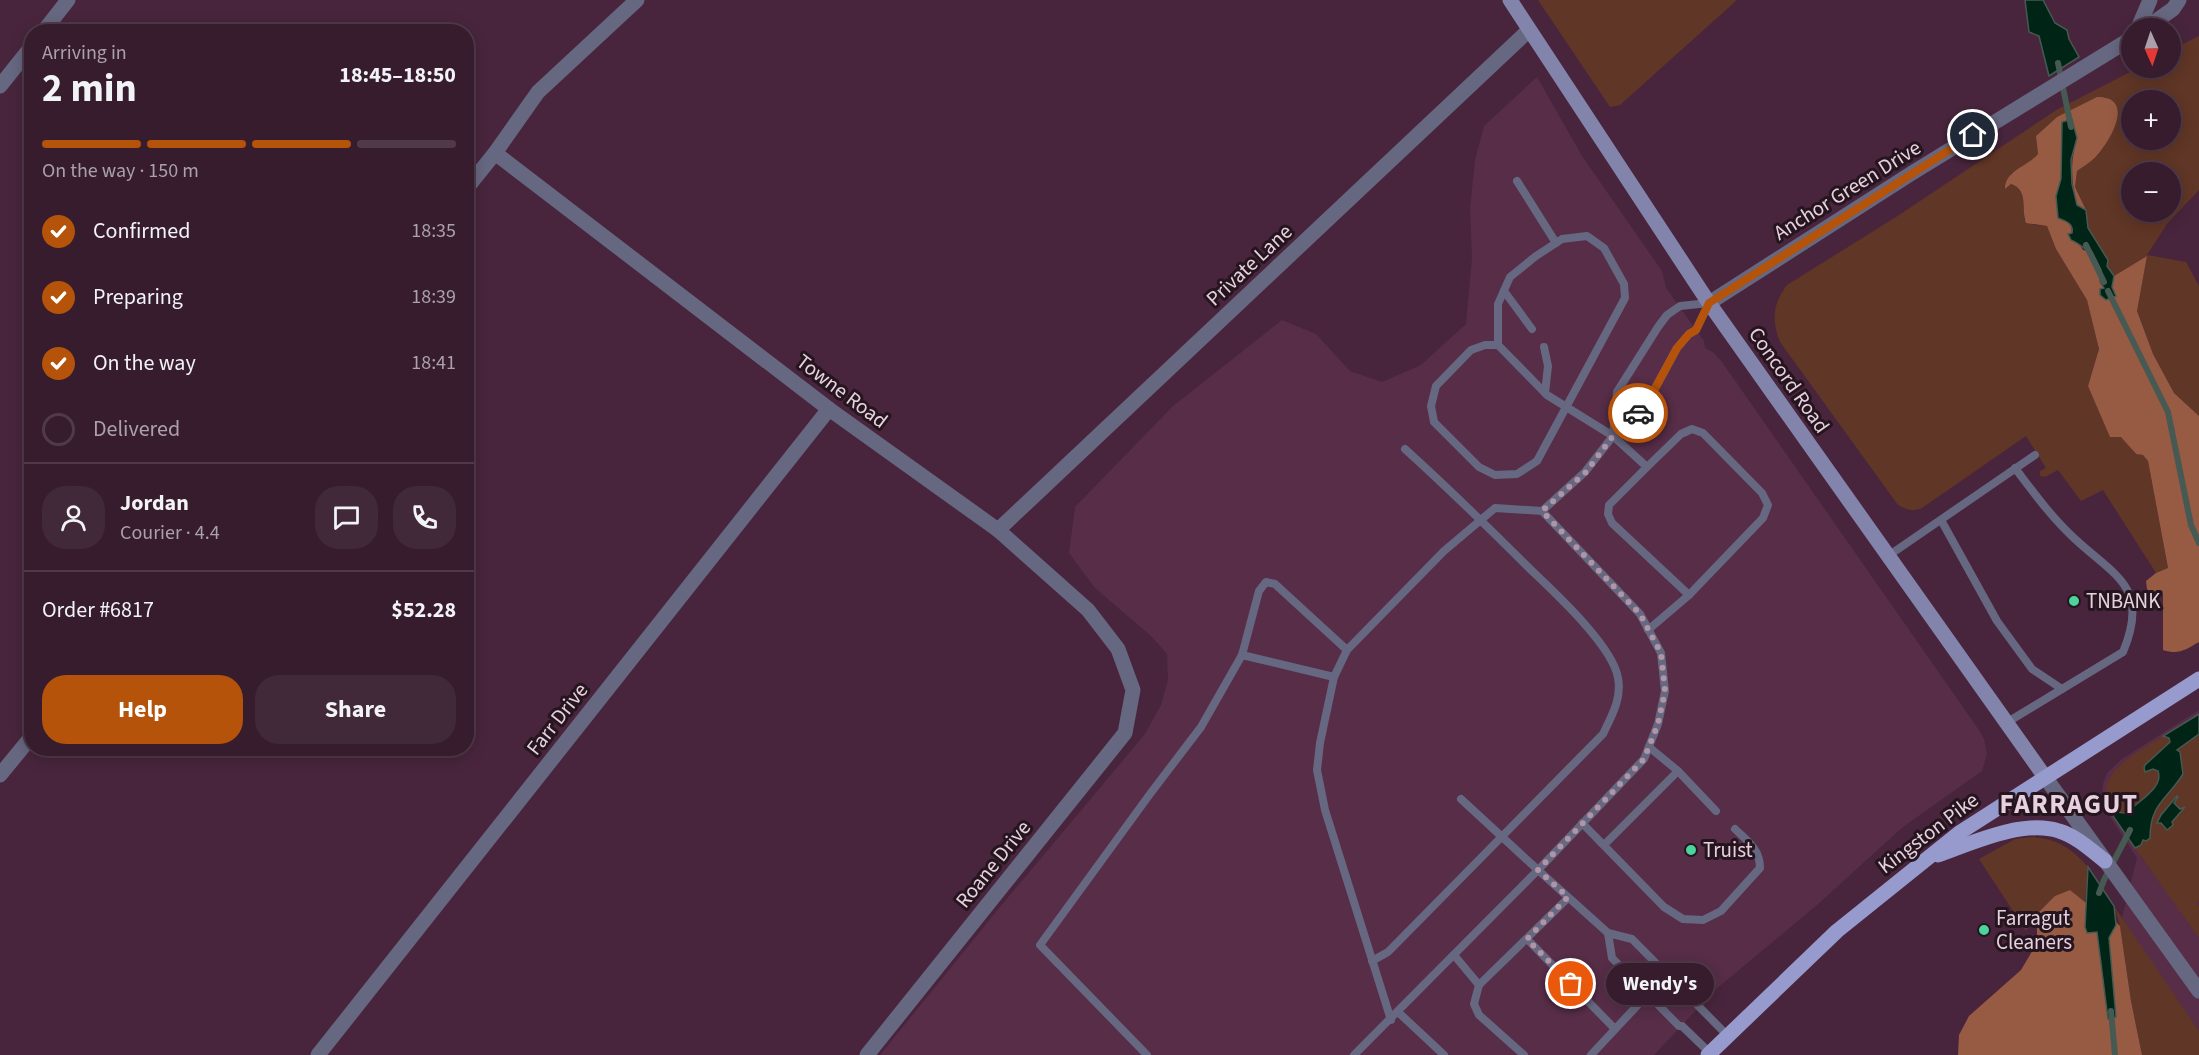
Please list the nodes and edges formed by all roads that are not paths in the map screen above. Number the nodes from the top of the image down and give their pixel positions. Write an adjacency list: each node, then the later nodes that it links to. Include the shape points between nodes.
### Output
1 (68, 0): 8 (street)
2 (637, 0): 13 (street, via 538,92)
3 (1510, 0): 9 (street, Concord Road)
4 (2150, 0): 6 (street)
5 (2179, 0): 7 (street)
6 (2142, 18)
7 (2160, 18)
8 (49, 24)
9 (1528, 30): 18 (street, Concord Road); 33 (street, Private Lane)
10 (2121, 45): 18 (street, Anchor Green Drive)
11 (24, 56): 12 (street)
12 (0, 86)
13 (495, 153): 14 (street); 24 (street, Towne Road)
14 (474, 179)
15 (1517, 181): 16 (lane)
16 (1556, 243): 17 (lane, via 1510,277); 23 (lane, via 1587,236 1604,248 1624,284 1625,298)
17 (1504, 291): 19 (lane); 20 (lane, via 1498,304)
18 (1709, 303): 25 (lane, via 1696,330 1677,348 1646,405); 25 (lane, via 1680,306 1658,327 1617,392); 34 (street, Concord Road)
19 (1532, 329)
20 (1498, 345): 22 (lane); 23 (lane, via 1471,350 1436,386 1431,406 1434,422 1479,467 1495,475 1517,474 1537,461)
21 (1544, 346): 22 (lane, via 1548,366)
22 (1545, 393): 23 (lane)
23 (1565, 407): 25 (lane)
24 (829, 409): 33 (street, Towne Road); 71 (street, Farr Drive)
25 (1613, 436): 28 (lane); 30 (lane, via 1586,472)
26 (1406, 449): 31 (lane)
27 (2035, 455): 29 (lane)
28 (1647, 466): 35 (lane, via 1609,505 1608,514); 35 (lane, via 1681,434 1692,429 1704,434 1762,493 1768,505 1763,518)
29 (2015, 468): 32 (lane); 42 (lane, via 2044,506 2123,582 2131,596 2130,636 2123,652)
30 (1542, 511): 31 (lane, via 1495,508); 36 (lane, via 1640,614)
31 (1481, 520): 37 (lane, via 1444,551); 53 (lane, via 1564,602 1606,651 1618,676 1618,701 1604,734)
32 (1941, 520): 34 (lane); 42 (lane, via 1997,621 2032,669)
33 (998, 530): 41 (street, Towne Road, via 1088,610 1118,649)
34 (1888, 556): 43 (street, Concord Road)
35 (1689, 595): 36 (lane)
36 (1648, 630): 45 (lane, via 1661,653 1665,691)
37 (1347, 650): 38 (lane, via 1275,584 1266,582 1259,591); 39 (lane)
38 (1242, 655): 39 (lane); 73 (lane, via 1201,727 1040,945)
39 (1334, 677): 62 (lane, via 1317,770 1325,810)
40 (2199, 680): 48 (main road, Kingston Pike)
41 (1133, 690): 72 (street, Roane Drive, via 1125,733)
42 (2062, 690): 43 (lane)
43 (2006, 723): 48 (street, Concord Road)
44 (24, 746): 47 (street)
45 (1649, 747): 46 (lane); 51 (lane, via 1644,759)
46 (1678, 771): 50 (lane); 54 (lane)
47 (0, 775)
48 (2045, 777): 55 (street); 56 (main road, Kingston Pike)
49 (1461, 799): 53 (lane)
50 (1716, 811)
51 (1582, 823): 54 (lane); 57 (lane)
52 (1734, 829): 54 (lane, via 1754,846 1760,868 1721,911 1703,920 1683,919 1664,907)
53 (1502, 837): 57 (lane); 62 (lane, via 1388,952)
54 (1604, 845)
55 (2101, 856): 56 (main road, via 2058,830 2037,827 2001,833); 64 (street)
56 (1924, 860): 69 (main road, Kingston Pike, via 1837,931)
57 (1538, 870): 58 (lane); 61 (lane)
58 (1568, 897): 59 (lane); 60 (lane)
59 (1608, 933): 65 (lane, via 1612,958); 69 (lane, via 1632,939)
60 (1527, 939): 63 (lane); 68 (lane)
61 (1454, 955): 63 (lane); 66 (lane)
62 (1372, 961): 67 (lane)
63 (1479, 984): 76 (lane, via 1474,1004 1479,1015)
64 (2199, 991)
65 (1648, 994): 68 (lane); 70 (lane)
66 (1398, 1012): 67 (lane); 75 (lane)
67 (1390, 1020): 74 (lane)
68 (1615, 1029): 77 (lane)
69 (1728, 1036): 70 (main road, Kingston Pike)
70 (1709, 1054)
71 (318, 1055)
72 (867, 1055)
73 (1147, 1055)
74 (1354, 1055)
75 (1443, 1055)
76 (1524, 1055)
77 (1591, 1055)

